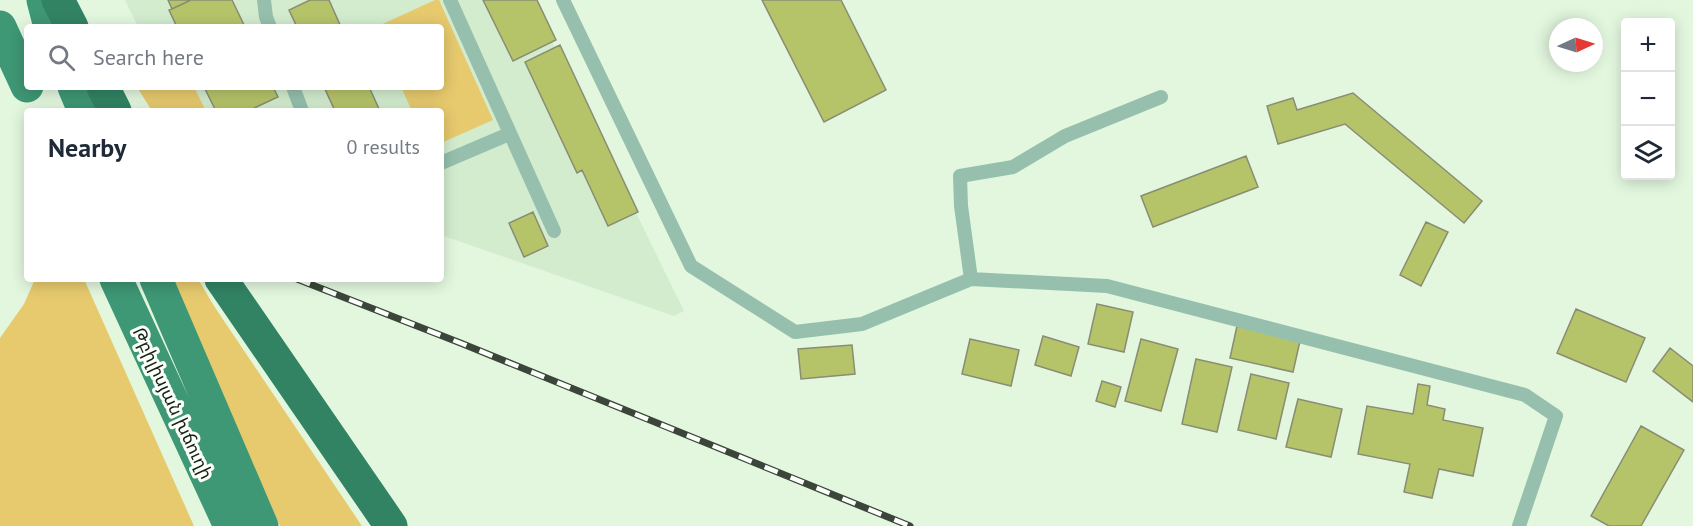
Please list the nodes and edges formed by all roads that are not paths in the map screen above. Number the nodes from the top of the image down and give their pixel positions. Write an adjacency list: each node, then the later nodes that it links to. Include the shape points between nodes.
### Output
1 (43, 0): 6 (main road)
2 (58, 0): 7 (highway)
3 (264, 0): 8 (lane)
4 (450, 0): 20 (lane)
5 (563, 0): 23 (lane, via 691,266 795,332 862,324)
6 (49, 24)
7 (70, 24)
8 (269, 24)
9 (0, 27): 10 (main road)
10 (24, 79)
11 (29, 90): 16 (main road)
12 (75, 90): 17 (main road)
13 (104, 90): 18 (highway)
14 (294, 90): 19 (lane)
15 (1161, 97): 23 (lane, via 1065,136 1013,167 960,176)
16 (38, 108)
17 (83, 108)
18 (114, 108)
19 (301, 108)
20 (509, 134): 21 (lane); 22 (lane)
21 (444, 162)
22 (554, 231)
23 (970, 279): 30 (lane, via 1107,286 1525,395 1556,416)
24 (117, 282): 27 (main road, Թբիլիսյան խճուղի)
25 (157, 282): 28 (main road, Թբիլիսյան խճուղի)
26 (224, 282): 29 (highway)
27 (230, 526)
28 (262, 526)
29 (391, 526)
30 (1519, 526)

